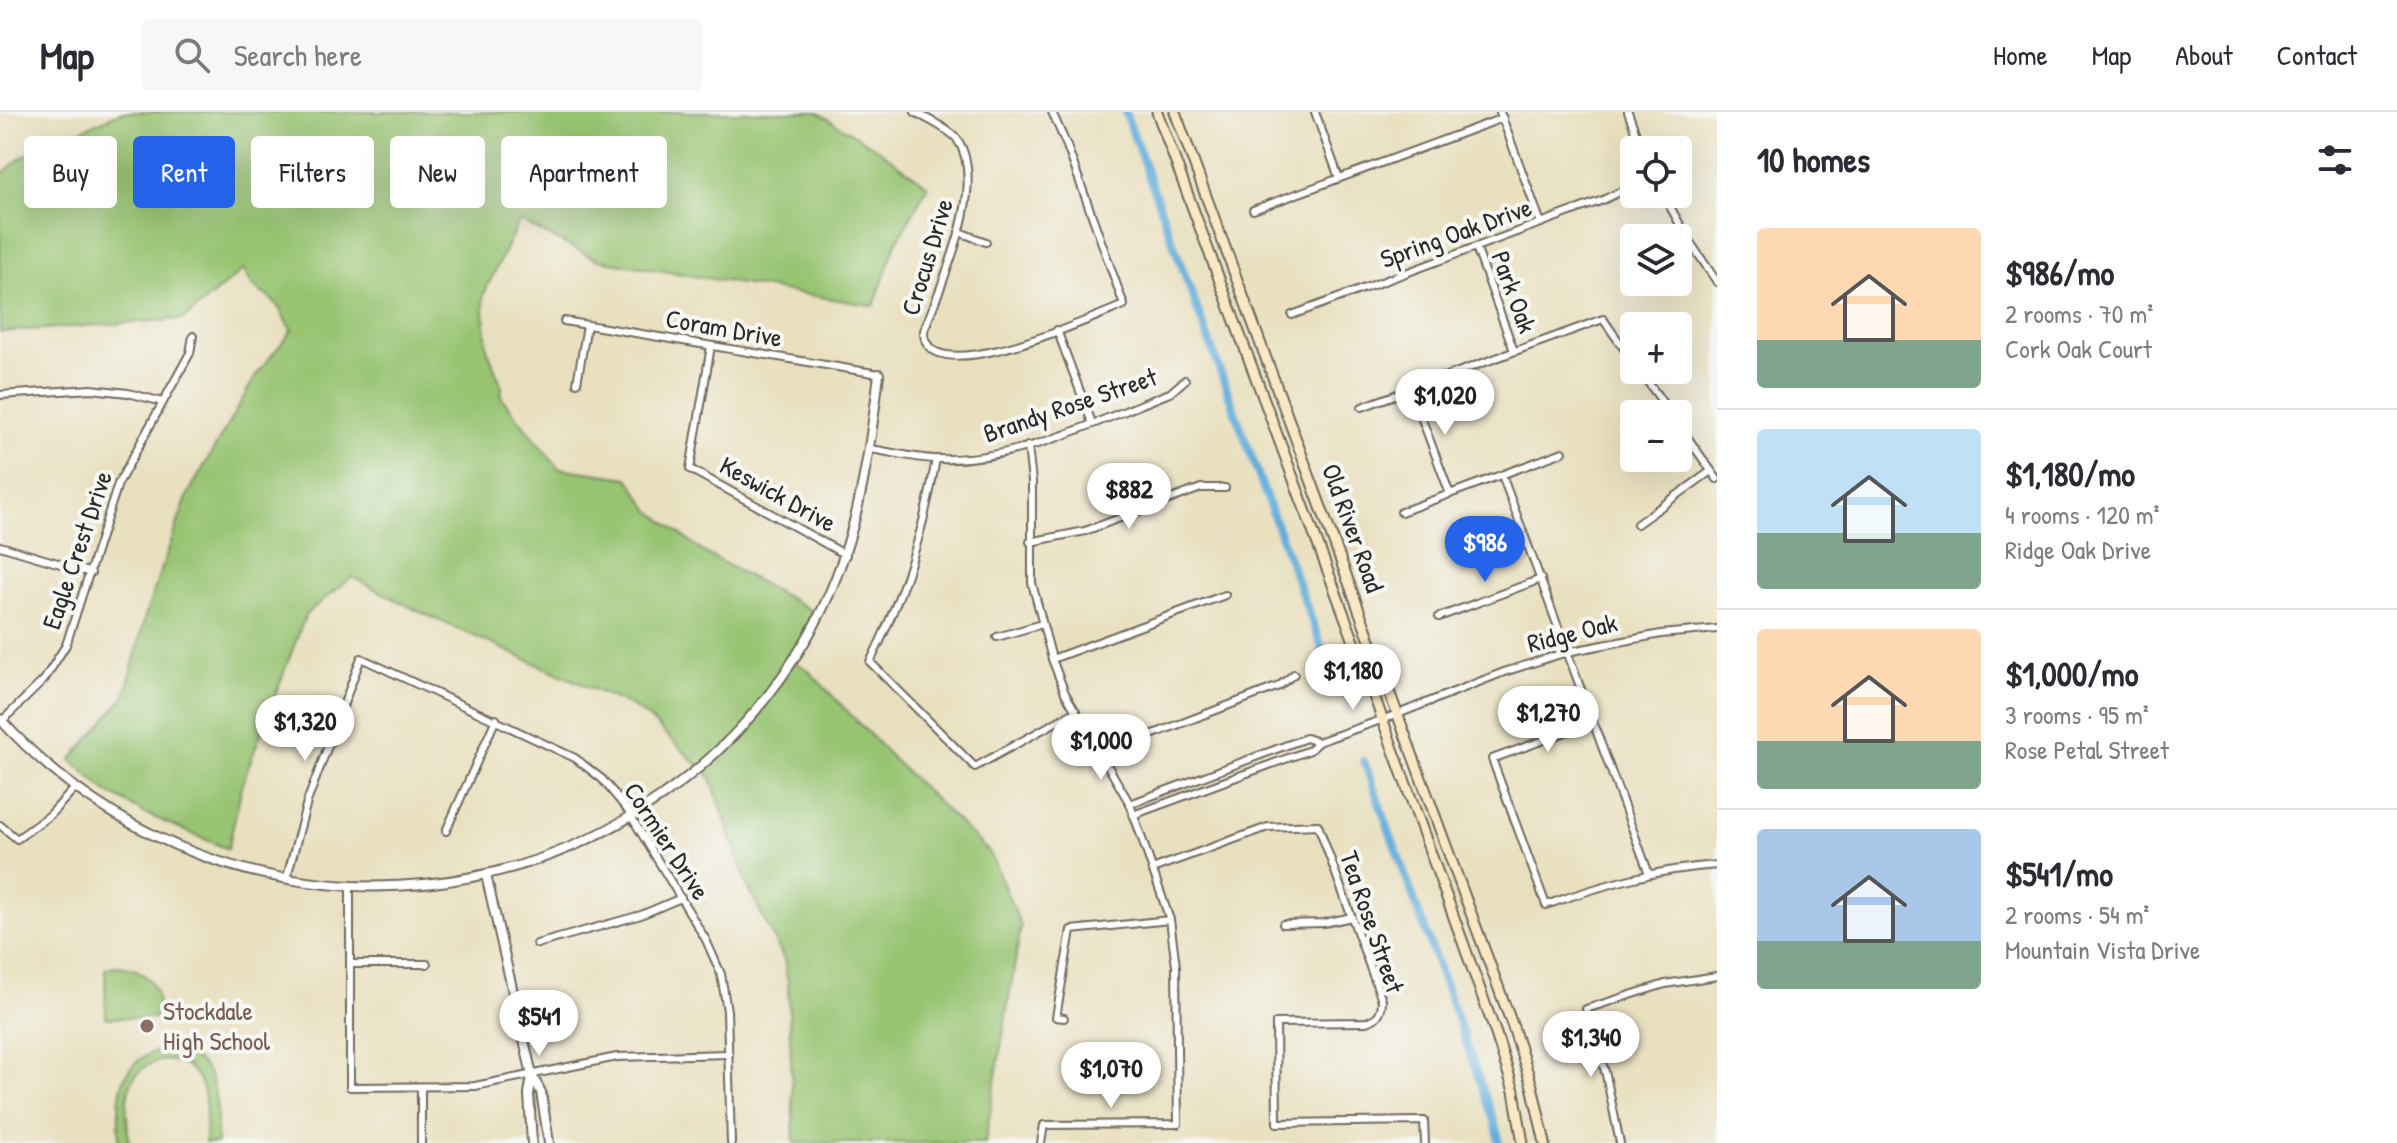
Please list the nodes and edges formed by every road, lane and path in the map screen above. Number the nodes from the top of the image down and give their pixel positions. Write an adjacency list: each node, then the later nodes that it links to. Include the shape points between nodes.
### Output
1 (915, 112): 14 (street, Crocus Drive, via 956,137 968,187)
2 (1052, 112): 21 (street, via 1124,305)
3 (1157, 112): 61 (main road, Old River Road)
4 (1175, 112): 60 (main road, Old River Road)
5 (1315, 112): 9 (street)
6 (1628, 112): 8 (street)
7 (1502, 115): 9 (street); 13 (street)
8 (1637, 136)
9 (1339, 178): 12 (street)
10 (1620, 191): 13 (street, Spring Oak Drive)
11 (1671, 208): 17 (street)
12 (1253, 210)
13 (1541, 223): 16 (street, Spring Oak Drive)
14 (959, 232): 15 (street); 21 (street, Crocus Drive, via 924,331 926,343 937,352 972,356)
15 (986, 242)
16 (1476, 247): 18 (street, Spring Oak Drive); 25 (street, Park Oak)
17 (1717, 282)
18 (1292, 315)
19 (564, 321): 20 (street, Coram Drive)
20 (587, 325): 24 (street, Coram Drive); 28 (street)
21 (1057, 330): 33 (street)
22 (193, 336): 31 (street, Eagle Crest Drive, via 190,353)
23 (1620, 343): 25 (street, via 1603,319)
24 (711, 346): 26 (street, Coram Drive); 48 (street, Keswick Drive, via 690,469)
25 (1514, 351): 29 (street)
26 (879, 374): 36 (street)
27 (1185, 380): 33 (street, Brandy Rose Street, via 1170,393)
28 (577, 383)
29 (1411, 390): 32 (street); 43 (street)
30 (0, 395): 31 (street, via 91,389)
31 (163, 402): 49 (street, Eagle Crest Drive, via 118,484)
32 (1362, 407)
33 (1092, 423): 35 (street, Brandy Rose Street)
34 (1692, 444): 39 (street)
35 (1028, 446): 38 (street, Brandy Rose Street, via 994,456); 46 (street)
36 (870, 449): 38 (street, Brandy Rose Street); 48 (street)
37 (1563, 452): 40 (street)
38 (936, 459): 59 (street, via 916,553 870,662 975,767)
39 (1711, 471): 41 (street); 45 (street)
40 (1502, 475): 43 (street); 50 (street)
41 (1717, 479)
42 (1225, 488): 46 (street, via 1201,488 1068,536)
43 (1450, 494): 44 (street)
44 (1401, 512)
45 (1637, 524)
46 (1030, 542): 53 (street)
47 (0, 546): 49 (street)
48 (846, 555): 70 (street, via 807,638 766,698 700,767)
49 (91, 573): 63 (street, Eagle Crest Drive, via 74,628 55,664 32,694)
50 (1541, 579): 52 (street); 56 (street)
51 (1225, 595): 57 (street)
52 (1439, 617)
53 (1042, 624): 55 (street); 57 (street)
54 (1717, 629): 56 (street, Ridge Oak)
55 (997, 637)
56 (1567, 652): 60 (street, Ridge Oak); 64 (street)
57 (1052, 659): 59 (street)
58 (1294, 674): 66 (street, via 1279,686)
59 (1076, 711): 66 (street)
60 (1398, 714): 61 (street, Ridge Oak); 98 (main road, Old River Road, via 1513,1027)
61 (1381, 718): 65 (street, Ridge Oak); 97 (main road, Old River Road, via 1496,1034)
62 (496, 719): 70 (street, Cormier Drive, via 575,758 602,779); 72 (street); 77 (street, Cormier Drive, via 361,658 307,802)
63 (1, 720): 67 (street)
64 (1593, 722): 75 (street); 75 (street, via 1492,759 1546,905)
65 (1318, 742): 68 (street, via 1306,738); 69 (street, Ridge Oak, via 1310,750)
66 (1104, 757): 68 (street)
67 (75, 788): 71 (street, via 17,839); 77 (street, via 126,822 178,847)
68 (1130, 804): 69 (street)
69 (1133, 815): 74 (street)
70 (631, 817): 76 (street, via 569,848); 79 (street, Cormier Drive)
71 (0, 825)
72 (446, 831)
73 (1717, 865): 75 (street)
74 (1152, 869): 80 (street, Tea Rose Street, via 1268,827 1318,825); 81 (street)
75 (1649, 874)
76 (486, 875): 78 (street, via 417,886); 89 (street)
77 (286, 880): 78 (street)
78 (350, 887): 84 (street)
79 (681, 898): 83 (street, via 641,915); 88 (street, Cormier Drive, via 721,974)
80 (1352, 917): 82 (street); 96 (street, Tea Rose Street, via 1382,1007 1377,1017 1364,1023 1276,1023 1277,1123 1424,1121)
81 (1170, 920): 87 (street, via 1071,930 1056,1017); 95 (street, via 1176,966 1178,1124 1044,1125)
82 (1283, 924)
83 (537, 944)
84 (350, 964): 85 (street); 90 (street, via 350,1087)
85 (427, 964)
86 (1717, 976): 99 (street, via 1665,984 1586,1009)
87 (1064, 1018)
88 (729, 1054): 89 (street, via 617,1057); 94 (street, Cormier Drive)
89 (532, 1075): 90 (street, via 475,1086); 92 (street); 93 (street, via 541,1092)
90 (421, 1087): 91 (street)
91 (421, 1143)
92 (532, 1143)
93 (549, 1143)
94 (731, 1143)
95 (1041, 1143)
96 (1425, 1143)
97 (1523, 1143)
98 (1545, 1143)
99 (1620, 1143)

